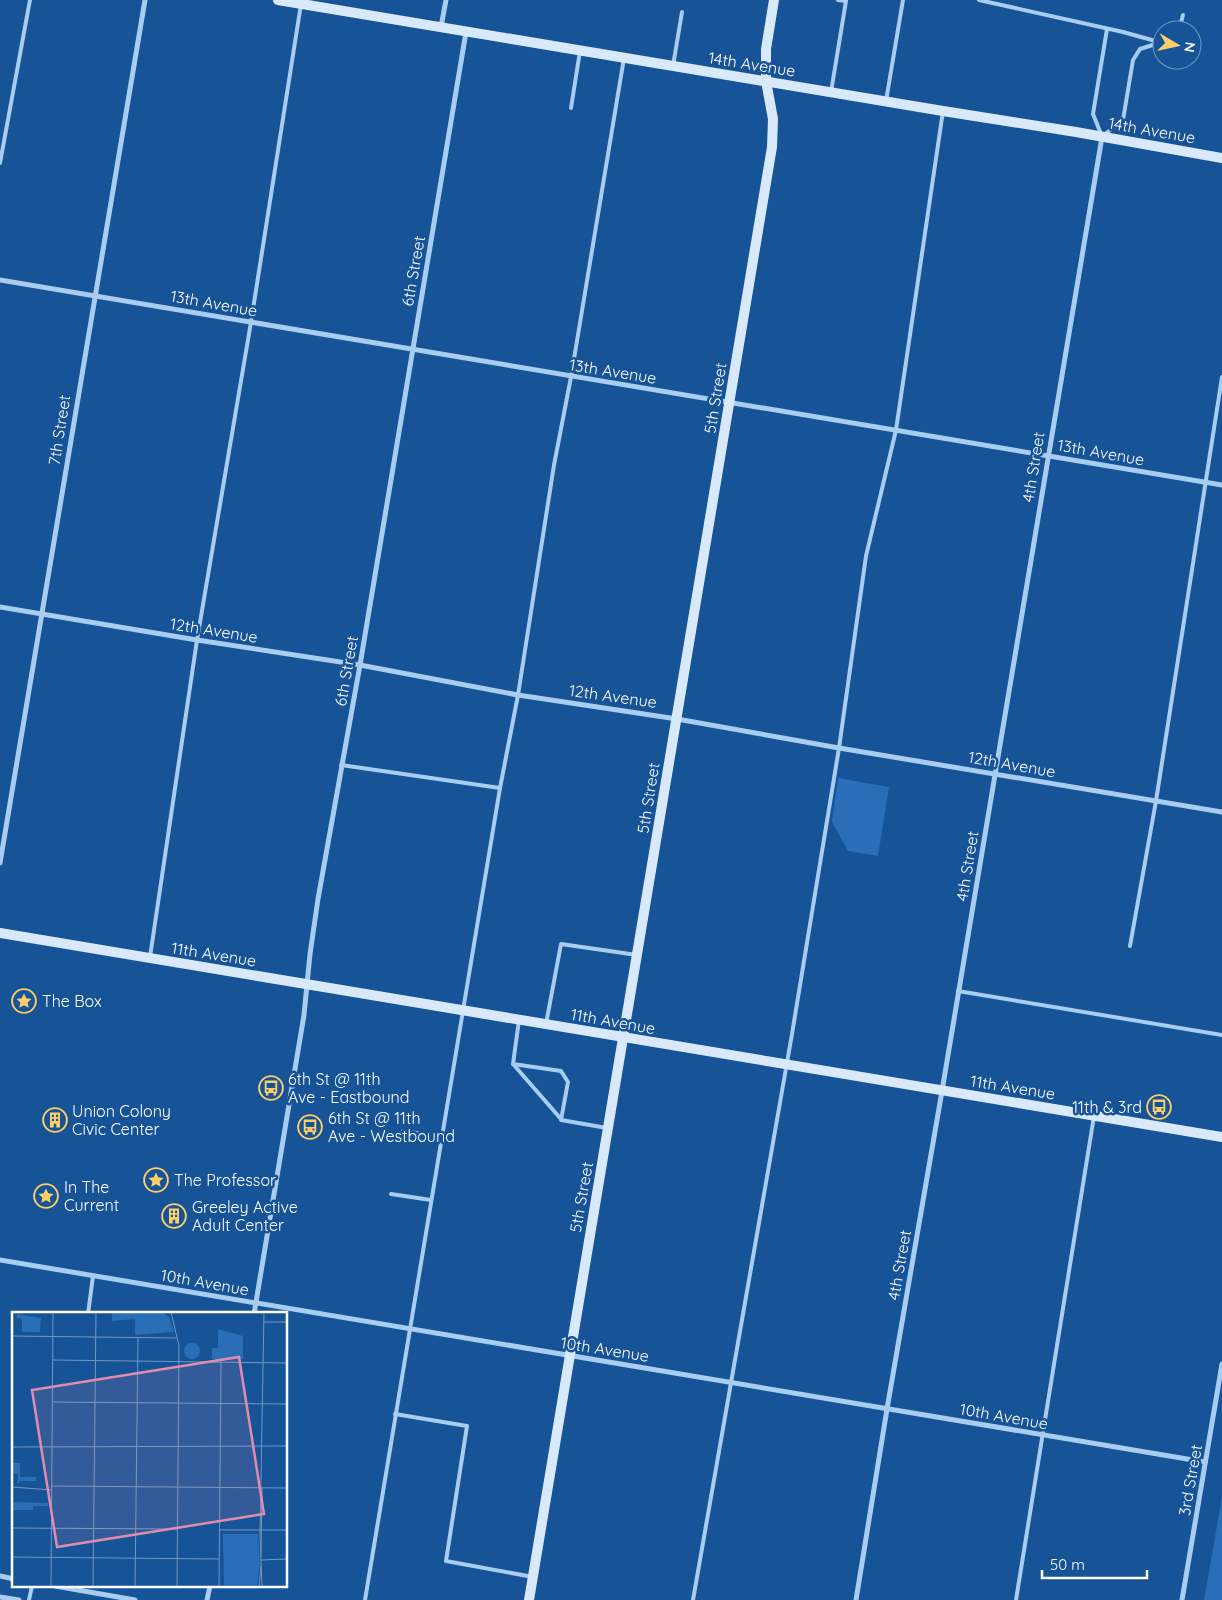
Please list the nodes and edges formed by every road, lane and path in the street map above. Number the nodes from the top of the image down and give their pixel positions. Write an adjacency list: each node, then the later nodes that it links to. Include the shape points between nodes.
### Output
1 (30, 0): 28 (lane)
2 (145, 0): 30 (street, 7th Street)
3 (278, 0): 9 (main road, 14th Avenue)
4 (446, 0): 13 (street)
5 (774, 0): 21 (main road, 5th Street, via 766,50)
6 (838, 0): 22 (lane, via 846,2)
7 (903, 0): 23 (lane)
8 (979, 0): 14 (lane)
9 (301, 4): 13 (main road, 14th Avenue); 31 (lane)
10 (682, 12): 20 (lane)
11 (1183, 15): 12 (lane)
12 (1182, 20)
13 (441, 28): 15 (main road, 14th Avenue)
14 (1107, 29): 16 (lane); 26 (lane, via 1093,114)
15 (466, 32): 18 (main road, 14th Avenue); 32 (street, 6th Street)
16 (1152, 40)
17 (1152, 45): 26 (lane, via 1140,49 1133,60 1123,120)
18 (580, 51): 19 (main road, 14th Avenue); 24 (lane)
19 (624, 58): 20 (main road, 14th Avenue); 33 (lane)
20 (673, 66): 21 (main road, 14th Avenue)
21 (766, 81): 22 (main road, 14th Avenue); 35 (main road, 5th Street, via 773,119 772,147)
22 (831, 92): 23 (main road, 14th Avenue)
23 (886, 102): 25 (main road, 14th Avenue)
24 (571, 108)
25 (943, 111): 26 (main road, 14th Avenue); 36 (lane)
26 (1102, 137): 27 (main road, 14th Avenue); 37 (street, 4th Street)
27 (1222, 158)
28 (0, 163)
29 (0, 280): 30 (street, 13th Avenue)
30 (94, 295): 31 (street, 13th Avenue); 41 (street, 7th Street)
31 (251, 322): 32 (street, 13th Avenue); 42 (lane)
32 (412, 349): 33 (street, 13th Avenue); 43 (street, 6th Street)
33 (571, 377): 35 (street, 13th Avenue); 44 (lane)
34 (1222, 377): 38 (lane)
35 (730, 402): 36 (street, 13th Avenue); 45 (main road, 5th Street)
36 (896, 430): 37 (street, 13th Avenue); 46 (lane, via 866,556)
37 (1048, 456): 38 (street, 13th Avenue); 48 (street, 4th Street)
38 (1206, 482): 39 (street, 13th Avenue); 50 (lane)
39 (1222, 485)
40 (0, 607): 41 (street, 12th Avenue)
41 (42, 614): 42 (street, 12th Avenue); 52 (street, 7th Street)
42 (197, 640): 43 (street, 12th Avenue); 57 (lane)
43 (360, 665): 44 (street, 12th Avenue); 47 (street, 6th Street)
44 (518, 695): 45 (street, 12th Avenue); 49 (lane)
45 (677, 719): 46 (street, 12th Avenue); 56 (main road, 5th Street)
46 (839, 748): 48 (street, 12th Avenue); 66 (lane)
47 (341, 765): 49 (lane); 58 (street, 6th Street)
48 (995, 774): 50 (street, 12th Avenue); 59 (street, 4th Street)
49 (500, 788): 60 (lane)
50 (1156, 801): 51 (street, 12th Avenue); 55 (lane)
51 (1222, 812)
52 (2, 842): 53 (street, 7th Street)
53 (0, 863)
54 (0, 933): 57 (main road, 11th Avenue)
55 (1130, 946)
56 (637, 955): 62 (lane, via 561,944); 64 (main road, 5th Street)
57 (150, 958): 58 (main road, 11th Avenue)
58 (307, 985): 60 (main road, 11th Avenue); 78 (street, 6th Street)
59 (958, 991): 63 (lane); 67 (street, 4th Street)
60 (463, 1011): 61 (main road, 11th Avenue); 72 (lane)
61 (519, 1020): 62 (main road, 11th Avenue); 65 (lane)
62 (546, 1025): 64 (main road, 11th Avenue)
63 (1222, 1035)
64 (623, 1038): 66 (main road, 11th Avenue); 70 (main road, 5th Street)
65 (513, 1064): 69 (lane); 69 (lane, via 561,1071 568,1082)
66 (787, 1065): 67 (main road, 11th Avenue); 84 (lane)
67 (942, 1091): 68 (main road, 11th Avenue); 85 (street, 4th Street)
68 (1094, 1116): 73 (main road, 11th Avenue); 87 (lane)
69 (561, 1120): 70 (lane)
70 (608, 1128): 82 (main road, 5th Street)
71 (403, 1131): 72 (lane)
72 (441, 1137): 75 (lane)
73 (1222, 1137)
74 (391, 1194): 75 (lane)
75 (431, 1200): 81 (lane)
76 (0, 1260): 77 (street, 10th Avenue)
77 (93, 1276): 78 (street, 10th Avenue); 79 (lane)
78 (256, 1303): 80 (street, 6th Street); 81 (street, 10th Avenue)
79 (88, 1312)
80 (254, 1312)
81 (409, 1329): 82 (street, 10th Avenue); 86 (lane)
82 (570, 1356): 84 (street, 10th Avenue); 89 (main road, 5th Street)
83 (1222, 1364): 88 (street, 3rd Street)
84 (732, 1383): 85 (street, 10th Avenue); 96 (lane)
85 (887, 1409): 87 (street, 10th Avenue); 97 (street, 4th Street)
86 (395, 1414): 89 (lane, via 467,1426 446,1561); 94 (lane)
87 (1043, 1435): 88 (street, 10th Avenue); 98 (lane)
88 (1205, 1462): 99 (street, 3rd Street)
89 (533, 1577): 95 (main road, 5th Street)
90 (67, 1588): 93 (street)
91 (0, 1597): 92 (street)
92 (19, 1600)
93 (135, 1600)
94 (365, 1600)
95 (529, 1600)
96 (693, 1600)
97 (856, 1600)
98 (1016, 1600)
99 (1182, 1600)

